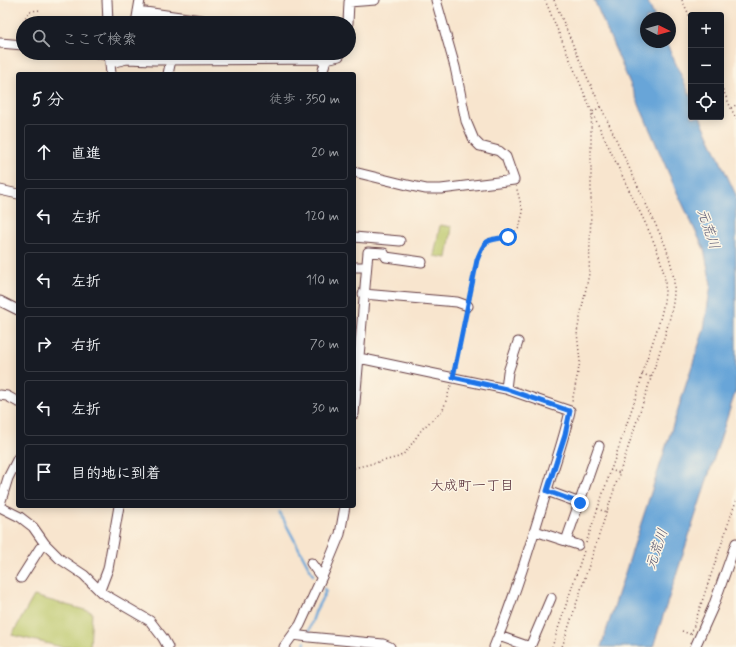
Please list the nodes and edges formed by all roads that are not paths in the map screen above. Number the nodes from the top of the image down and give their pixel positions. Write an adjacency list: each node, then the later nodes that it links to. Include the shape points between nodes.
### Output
1 (107, 0): 7 (street)
2 (140, 0): 6 (street)
3 (375, 0): 5 (street)
4 (436, 0): 19 (street, via 455,67 466,121 474,140 480,146 499,151 506,157 514,180 426,189)
5 (350, 1): 10 (street)
6 (138, 11): 8 (street); 9 (street)
7 (108, 16)
8 (137, 16)
9 (164, 16)
10 (349, 16)
11 (0, 43): 12 (street)
12 (16, 44)
13 (109, 60): 16 (street)
14 (176, 60): 17 (street)
15 (326, 60): 18 (street)
16 (111, 72)
17 (169, 72)
18 (323, 72)
19 (356, 173)
20 (0, 190): 21 (street)
21 (16, 194)
22 (356, 237): 23 (street)
23 (400, 241)
24 (422, 262): 26 (street, via 368,252)
25 (356, 267): 26 (street)
26 (366, 267): 27 (street)
27 (363, 294): 29 (street, via 457,302); 31 (street)
28 (0, 301): 30 (street)
29 (468, 306)
30 (16, 309)
31 (357, 328): 33 (street)
32 (518, 342): 35 (street, via 508,372)
33 (359, 358): 34 (street); 35 (street)
34 (356, 375)
35 (506, 389): 40 (street, via 570,411)
36 (0, 395): 37 (street)
37 (16, 401)
38 (599, 446): 41 (street)
39 (16, 462): 42 (street)
40 (547, 491): 41 (street); 46 (street)
41 (580, 503): 47 (street)
42 (0, 504)
43 (0, 507): 49 (street, via 33,527)
44 (119, 508): 54 (street, via 108,570)
45 (345, 508): 52 (street, via 340,534)
46 (535, 532): 47 (street); 57 (street)
47 (566, 542): 50 (street)
48 (736, 543): 63 (street, via 713,607)
49 (45, 544): 53 (street); 54 (street, via 60,559 84,574)
50 (578, 545)
51 (311, 563): 52 (street)
52 (322, 575): 56 (street)
53 (21, 578)
54 (100, 590): 58 (street, via 150,621)
55 (551, 598): 62 (street)
56 (293, 635): 59 (street); 60 (street)
57 (499, 636): 61 (street); 62 (street)
58 (168, 647)
59 (284, 647)
60 (390, 647)
61 (494, 647)
62 (530, 647)
63 (695, 647)

